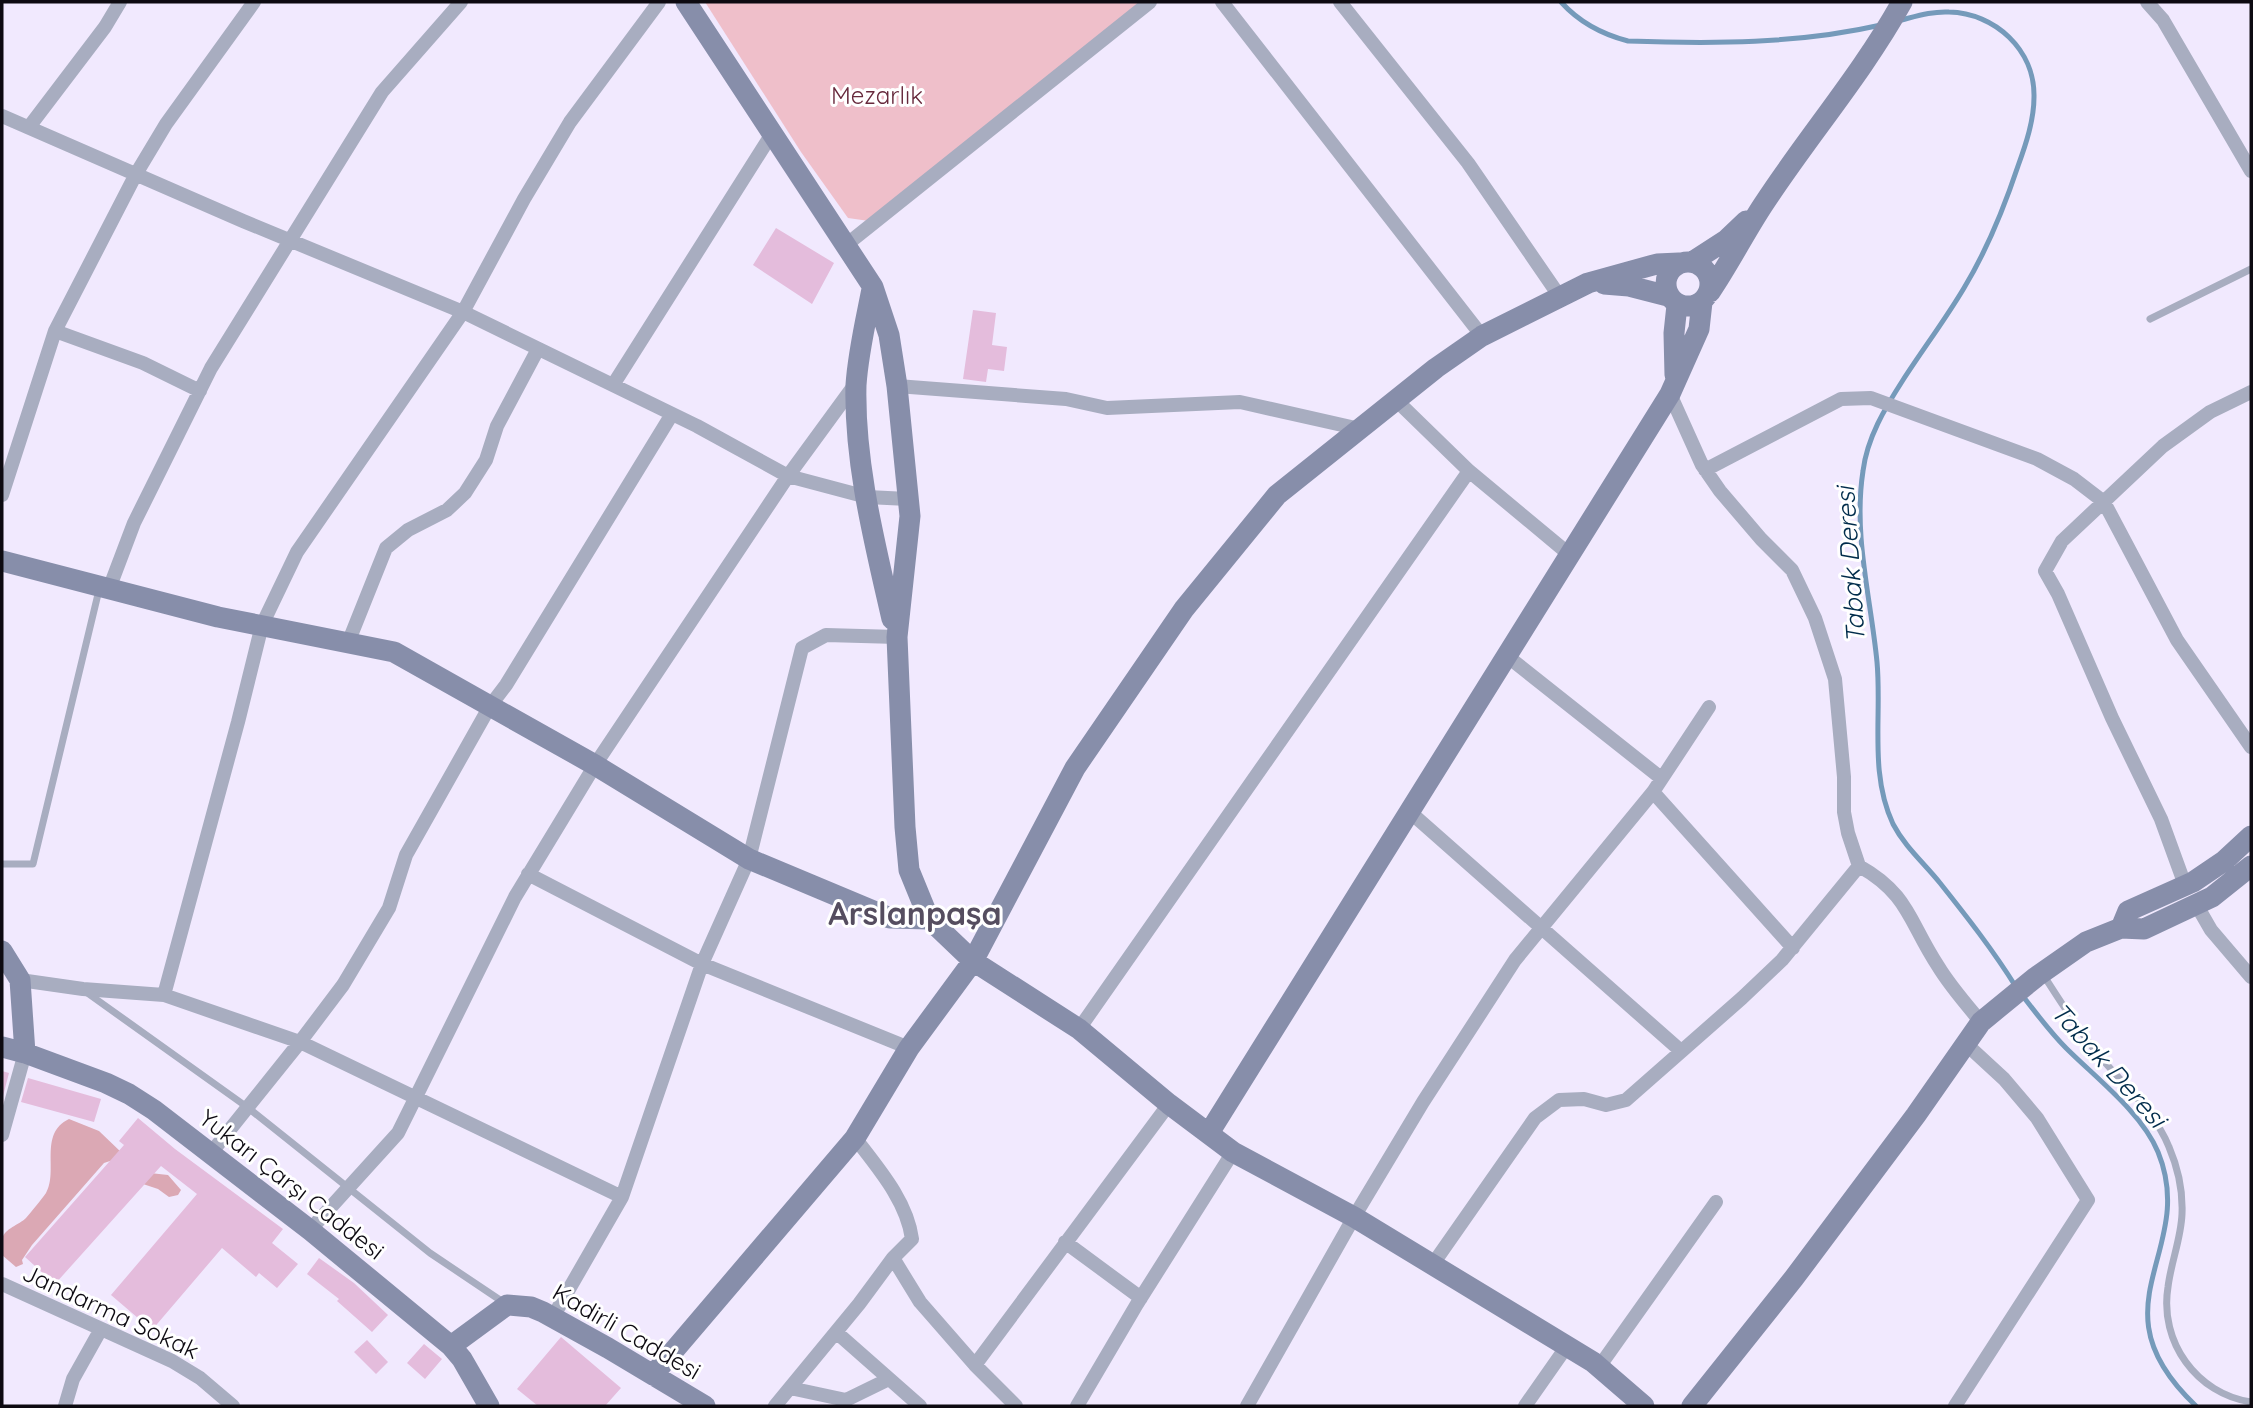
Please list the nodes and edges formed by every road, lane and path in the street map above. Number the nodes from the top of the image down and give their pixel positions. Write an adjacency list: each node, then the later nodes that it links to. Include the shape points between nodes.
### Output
1 (120, 2): 12 (street)
2 (254, 2): 15 (street, via 166,124)
3 (461, 2): 17 (street, via 382,92)
4 (659, 2): 26 (street, via 570,122)
5 (686, 2): 13 (street)
6 (1150, 2): 18 (street)
7 (1222, 2): 29 (street)
8 (1340, 2): 23 (street, via 1468,163)
9 (1902, 2): 16 (street, via 1885,34)
10 (2147, 2): 14 (street, via 2163,20)
11 (2, 116): 12 (street)
12 (29, 127): 15 (street)
13 (774, 132): 18 (street); 32 (street)
14 (2251, 170)
15 (136, 174): 17 (street); 28 (street)
16 (1763, 206): 19 (street, via 1726,240); 24 (street)
17 (289, 240): 26 (street); 35 (street)
18 (846, 245): 22 (street)
19 (1686, 262): 21 (street, via 1657,264); 24 (street, via 1704,268 1710,279); 25 (street, via 1669,271 1665,283)
20 (2251, 269): 27 (lane)
21 (1588, 283): 23 (street); 25 (street, via 1629,286)
22 (873, 287): 31 (street); 33 (street, via 889,335)
23 (1560, 297): 29 (street)
24 (1706, 297): 25 (street, via 1690,307); 34 (street, via 1699,329)
25 (1673, 300): 34 (street)
26 (463, 312): 30 (street); 50 (street, via 297,552)
27 (2150, 319)
28 (55, 331): 35 (street, via 143,363); 43 (street)
29 (1482, 336): 37 (street)
30 (538, 349): 32 (street); 52 (street, via 497,426 486,460 465,493 447,510 408,530 386,548)
31 (856, 383): 42 (street); 44 (street)
32 (613, 385): 38 (street)
33 (898, 386): 39 (street, via 1066,399 1107,408 1240,402); 45 (street)
34 (1673, 387): 40 (street); 47 (street)
35 (200, 391): 49 (street)
36 (2251, 392): 46 (street, via 2210,412 2163,446)
37 (1396, 400): 39 (street); 41 (street)
38 (672, 414): 42 (street); 54 (street)
39 (1360, 429): 74 (street, via 1277,495 1184,609 1075,768)
40 (1705, 470): 46 (street, via 1841,399 1871,398 2037,459); 64 (street, via 1792,570 1815,618 1835,679 1844,812)
41 (1469, 471): 47 (street); 82 (street)
42 (788, 476): 44 (street); 57 (street)
43 (2, 495)
44 (867, 497): 45 (street); 51 (street)
45 (908, 499): 51 (street)
46 (2104, 502): 56 (street, via 2177,640); 67 (street, via 2062,541 2045,571 2161,819)
47 (1570, 555): 53 (street)
48 (2, 561): 49 (street)
49 (105, 587): 50 (street); 63 (lane, via 33,864)
50 (262, 625): 52 (street); 80 (street)
51 (897, 637): 62 (street, via 826,635 802,648); 69 (street, via 909,870)
52 (348, 643): 54 (street, via 394,652)
53 (1507, 656): 58 (street); 60 (street)
54 (490, 706): 57 (street); 83 (street, via 406,855 389,908)
55 (1709, 707): 58 (street)
56 (2251, 747)
57 (595, 765): 62 (street); 66 (street)
58 (1661, 778): 59 (street)
59 (1653, 792): 70 (street); 72 (street)
60 (1410, 812): 70 (street); 92 (street)
61 (2251, 836): 67 (street, via 2224,861)
62 (749, 859): 69 (street, via 890,918); 75 (street)
63 (2, 864)
64 (1859, 866): 72 (street); 81 (street, via 1879,877 1903,902 1937,965)
65 (2251, 866): 68 (street)
66 (528, 874): 75 (street); 89 (street)
67 (2185, 885): 71 (street, via 2128,911)
68 (2196, 904): 71 (street, via 2144,929); 77 (street, via 2211,930)
69 (929, 919): 74 (street)
70 (1541, 928): 87 (street); 100 (street, via 1430,1091)
71 (2121, 929): 76 (street, via 2086,942)
72 (1793, 948): 87 (street)
73 (2, 951): 78 (street)
74 (973, 961): 82 (street); 86 (street)
75 (702, 964): 86 (street); 98 (street)
76 (2038, 975): 81 (street); 118 (lane, via 2159,1126 2175,1162 2181,1228 2166,1301 2180,1353 2215,1390)
77 (2251, 977)
78 (11, 979): 79 (street); 88 (street)
79 (83, 989): 80 (street); 91 (lane)
80 (164, 995): 83 (street)
81 (1981, 1022): 84 (street)
82 (1079, 1029): 90 (street)
83 (300, 1042): 89 (street); 91 (street)
84 (1966, 1044): 130 (street, via 1794,1278); 131 (street, via 2037,1118 2088,1200)
85 (2, 1048): 88 (street, Yukarı Çarşı Caddesi)
86 (909, 1048): 94 (street)
87 (1681, 1051): 104 (street, via 1626,1100 1606,1105 1584,1099 1559,1100 1535,1118)
88 (25, 1053): 93 (street); 96 (street, Yukarı Çarşı Caddesi, via 129,1094)
89 (414, 1097): 97 (street, via 398,1132); 98 (street)
90 (1169, 1104): 92 (street); 102 (street)
91 (247, 1107): 96 (street); 97 (lane)
92 (1209, 1133): 95 (street)
93 (2, 1135)
94 (855, 1138): 103 (street, via 885,1177 909,1222 912,1239); 115 (street)
95 (1233, 1152): 100 (street); 106 (street)
96 (211, 1153): 101 (street, Yukarı Çarşı Caddesi)
97 (349, 1186): 101 (street); 107 (lane, via 430,1252)
98 (622, 1197): 108 (street)
99 (1716, 1202): 114 (street)
100 (1354, 1217): 104 (street); 127 (street)
101 (310, 1230): 111 (street, Yukarı Çarşı Caddesi)
102 (1065, 1242): 106 (street); 113 (street)
103 (893, 1258): 110 (street); 113 (street, via 920,1302)
104 (1433, 1264): 112 (street)
105 (2, 1284): 109 (street, Jandarma Sokak)
106 (1141, 1298): 126 (street)
107 (507, 1305): 108 (street, Kadirli Caddesi, via 531,1307); 111 (street)
108 (553, 1317): 115 (street, Kadirli Caddesi)
109 (101, 1329): 119 (street, via 73,1379); 120 (street, Jandarma Sokak, via 172,1361)
110 (836, 1332): 116 (street); 117 (street)
111 (451, 1346): 121 (street, Yukarı Çarşı Caddesi)
112 (1567, 1346): 114 (street); 128 (street)
113 (975, 1365): 125 (street)
114 (1600, 1367): 129 (street)
115 (653, 1375): 122 (street, Kadirli Caddesi)
116 (890, 1379): 117 (street, via 846,1400); 124 (street)
117 (790, 1388): 123 (street)
118 (2251, 1402)
119 (65, 1406)
120 (233, 1406)
121 (489, 1406)
122 (705, 1406)
123 (775, 1406)
124 (920, 1406)
125 (1016, 1406)
126 (1077, 1406)
127 (1247, 1406)
128 (1525, 1406)
129 (1644, 1406)
130 (1692, 1406)
131 (1955, 1406)

